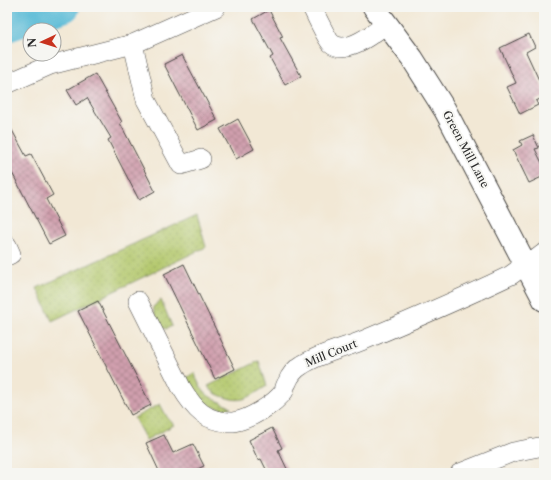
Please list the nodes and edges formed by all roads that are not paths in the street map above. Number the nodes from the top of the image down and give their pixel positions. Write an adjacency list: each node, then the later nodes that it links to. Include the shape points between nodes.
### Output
1 (216, 7): 4 (street)
2 (312, 7): 3 (street, via 331,43 342,48 352,45)
3 (380, 15): 9 (street, Green Mill Lane, via 412,58 445,110)
4 (133, 44): 5 (street, via 50,65); 6 (street, via 146,100 181,165)
5 (7, 84)
6 (201, 159)
7 (7, 245): 8 (street, via 11,254)
8 (7, 256)
9 (532, 260): 10 (street, Green Mill Lane); 11 (street, Mill Court, via 511,275 456,302 307,362 291,375 284,390 274,402 234,422 207,418 188,400)
10 (544, 300)
11 (138, 301)
12 (544, 446): 13 (street, via 513,452)
13 (460, 473)

